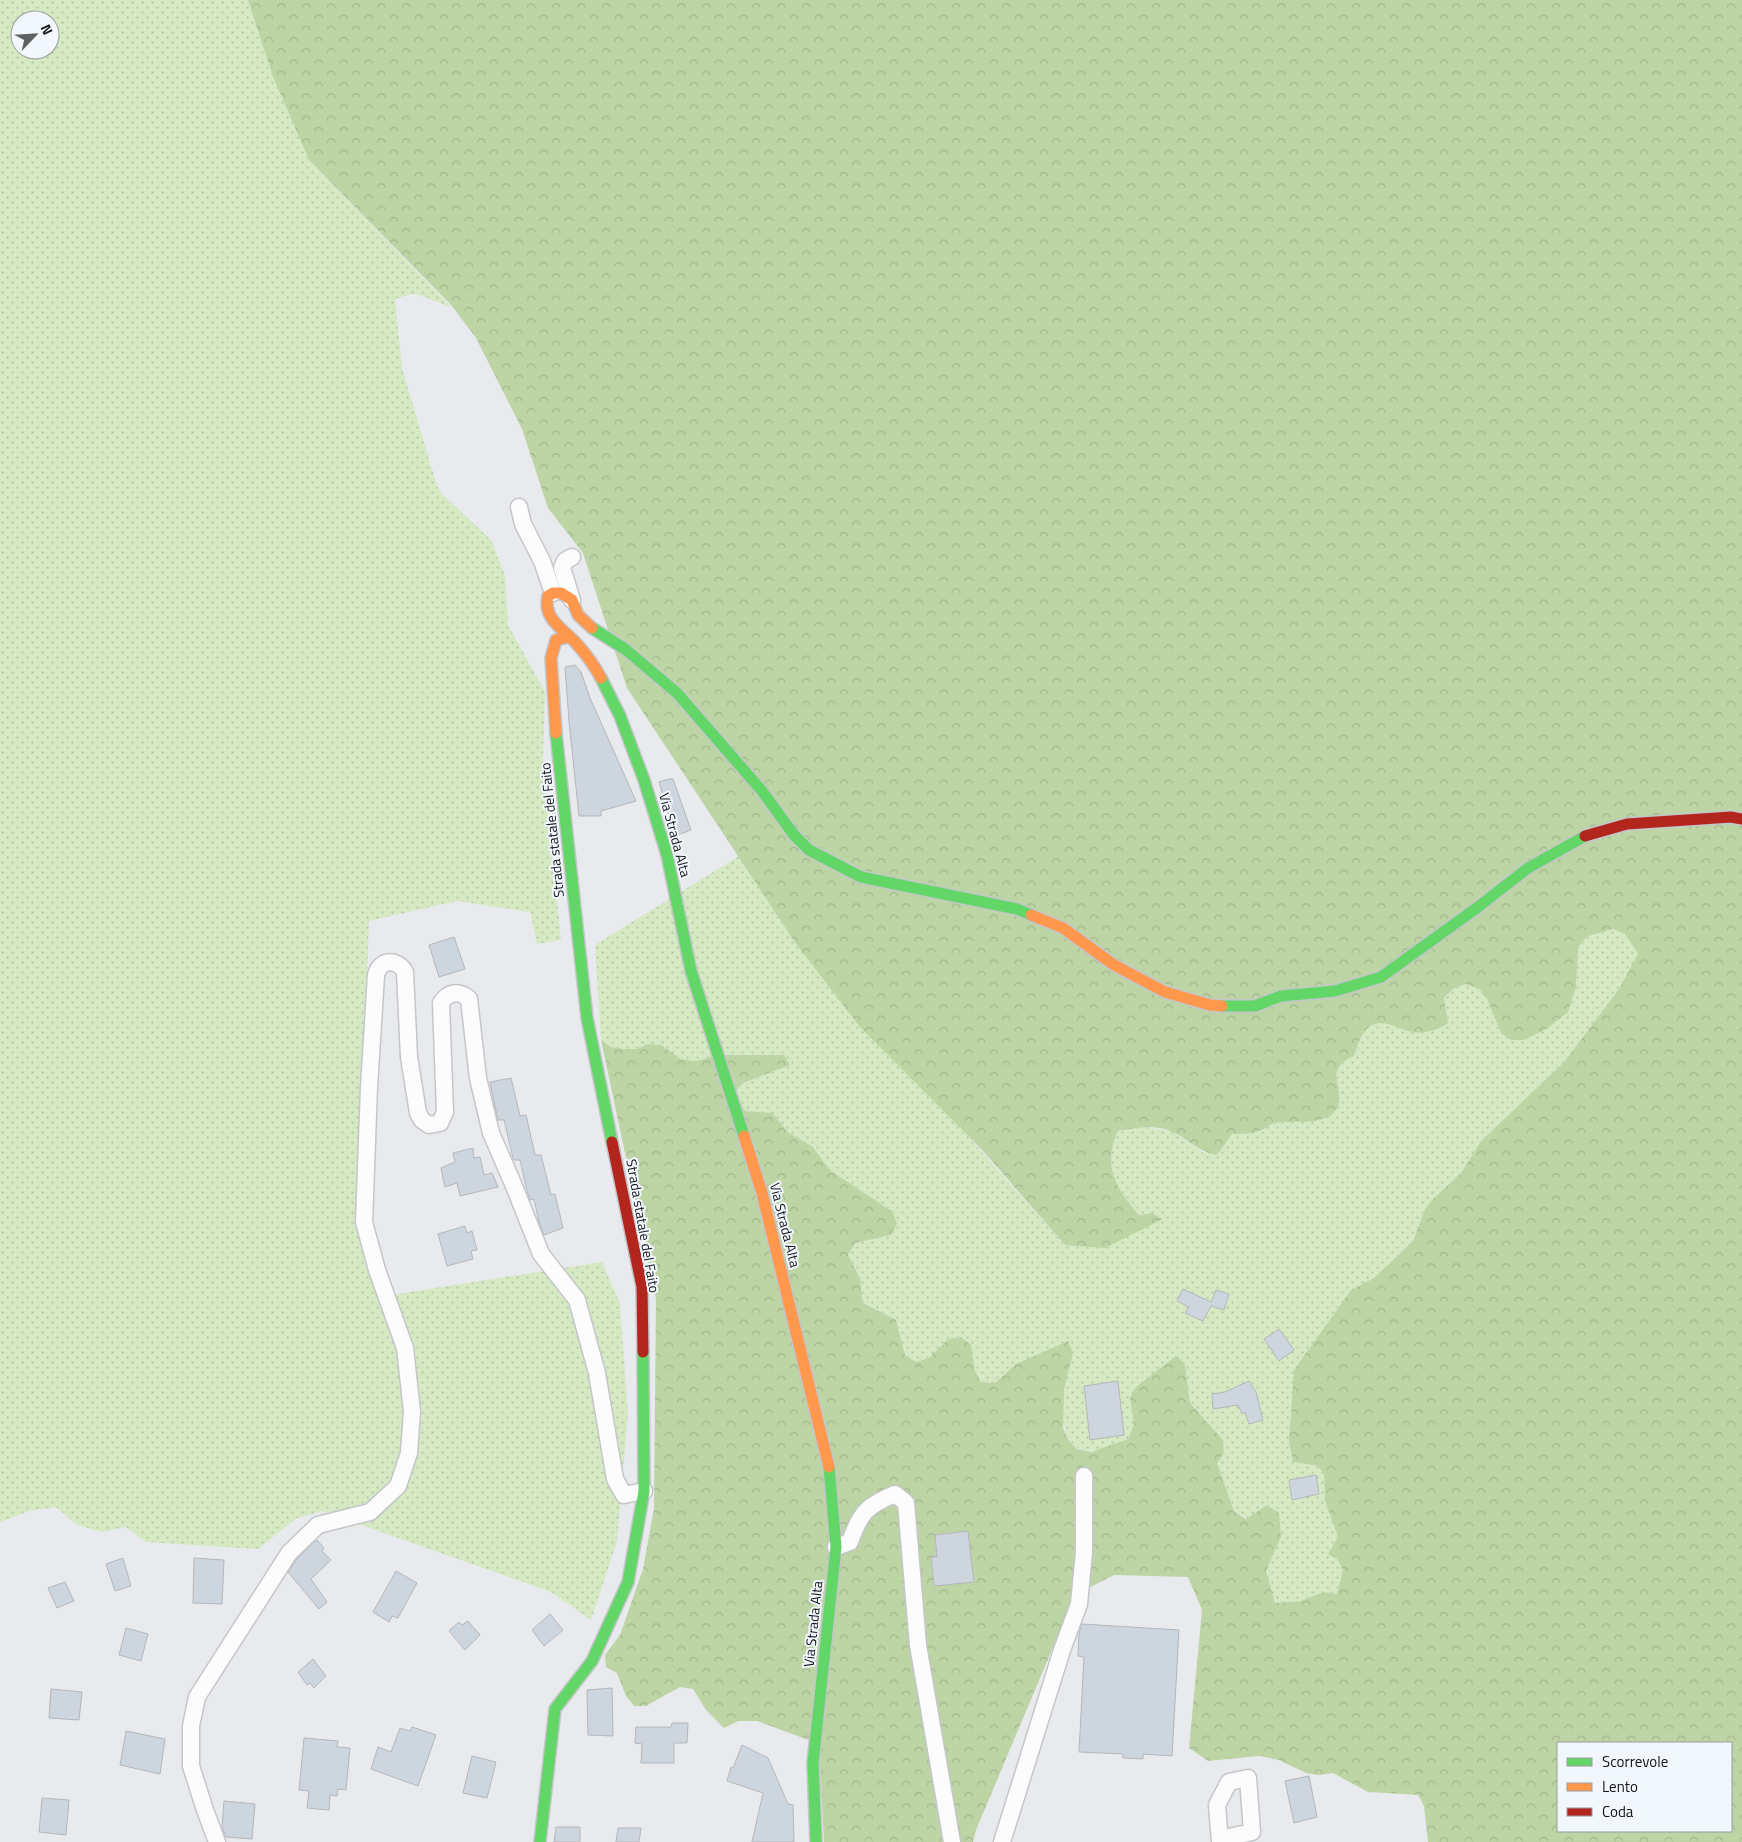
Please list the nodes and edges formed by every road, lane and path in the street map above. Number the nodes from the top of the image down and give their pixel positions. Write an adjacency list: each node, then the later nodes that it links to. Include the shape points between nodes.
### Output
1 (520, 507): 3 (street, via 523,524 542,561)
2 (572, 557): 4 (street, via 562,568)
3 (553, 593): 4 (street, via 561,593); 5 (street, Via Strada Alta, via 548,596 547,608 556,626)
4 (572, 600): 6 (street, via 578,616 588,625 678,693 809,850 860,877 1017,908 1063,928 1114,966 1164,992 1210,1005 1255,1006 1281,996 1335,991 1381,977 1528,868 1586,835 1627,824)
5 (572, 640): 8 (street, Strada statale del Faito, via 556,640 551,658 555,722 587,1018 642,1287); 9 (street, Via Strada Alta, via 596,669 620,716 667,855 691,971 762,1193 829,1467)
6 (1742, 819)
7 (1084, 1476): 14 (street, via 1084,1552 1079,1604)
8 (644, 1491): 10 (street, via 624,1495 615,1479 597,1373 577,1300 541,1254 491,1133 478,1078 468,999 456,993 441,1003 444,1116 440,1123 429,1125 418,1113 409,1057 405,972 399,964 384,963 376,974 364,1222 405,1348 412,1412 409,1453 398,1486 370,1512 318,1525 289,1553 197,1697 191,1726 191,1766); 11 (street, Strada statale del Faito, via 628,1582 592,1661 555,1709)
9 (836, 1547): 12 (street, Via Strada Alta, via 813,1763); 13 (street, via 850,1542 858,1521 875,1502 895,1494 906,1503 918,1646)
10 (217, 1842)
11 (540, 1842)
12 (816, 1842)
13 (952, 1842)
14 (1002, 1842)

